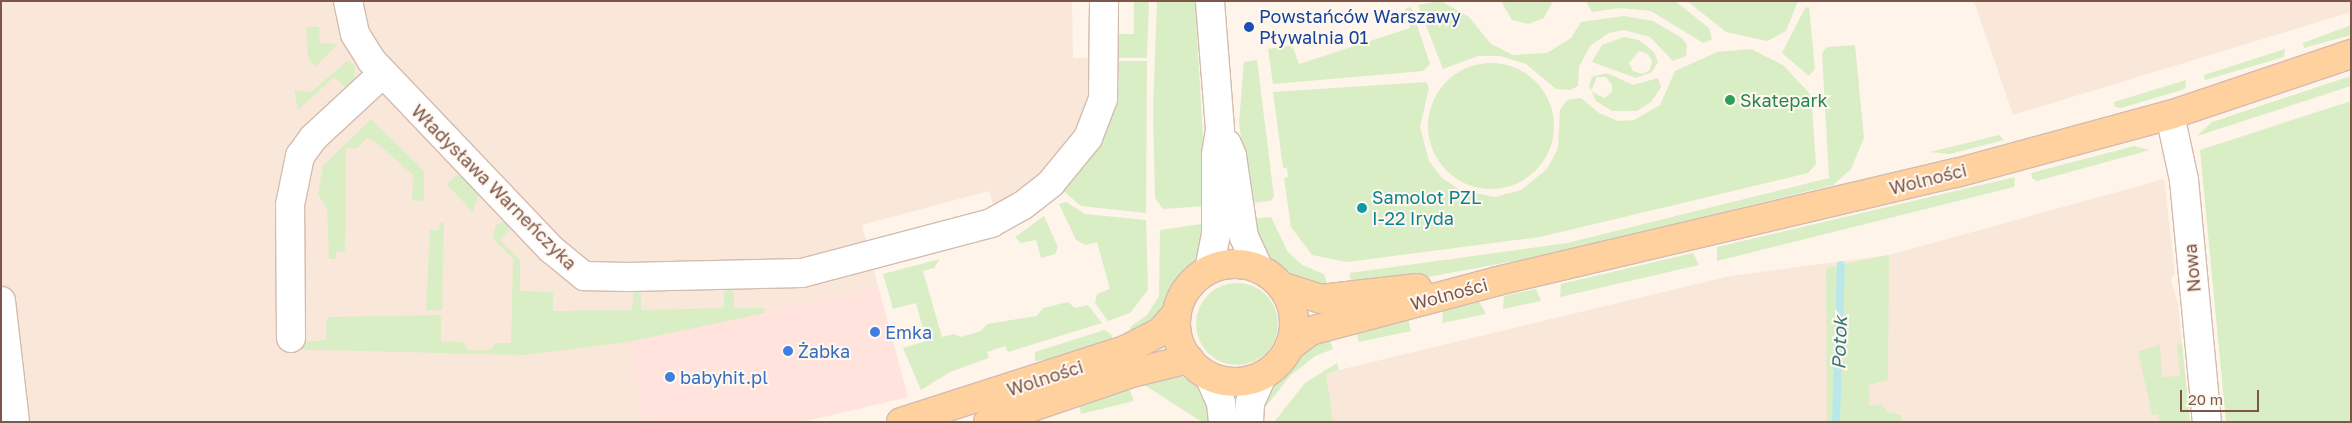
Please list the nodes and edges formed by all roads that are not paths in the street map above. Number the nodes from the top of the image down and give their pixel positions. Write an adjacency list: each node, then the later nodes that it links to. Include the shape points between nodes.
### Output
1 (348, 1): 5 (street, Władysława Warneńczyka, via 355,34)
2 (1104, 1): 5 (street, Władysława Warneńczyka, via 1104,99 1088,138 1051,183 1022,206 991,223 802,273 584,276 551,249)
3 (1210, 1): 7 (street)
4 (2351, 54): 6 (main road, Wolności)
5 (382, 74): 14 (street, via 312,138 300,156 290,205)
6 (2170, 115): 10 (main road, Wolności, via 1947,175); 23 (street, Nowa, via 2184,180)
7 (1220, 129): 8 (street, via 1232,156 1244,237); 9 (street, via 1216,155 1216,234)
8 (1259, 268): 9 (main road, via 1234,264); 11 (main road)
9 (1209, 270): 13 (main road, via 1188,288)
10 (1498, 281): 11 (main road, Wolności, via 1321,299); 15 (main road, Wolności, via 1310,332)
11 (1281, 286): 15 (main road, via 1294,316)
12 (1, 301): 18 (street)
13 (1177, 313): 16 (main road, via 1179,337); 19 (main road, Wolności, via 1160,332 1125,350)
14 (291, 338)
15 (1289, 347): 17 (main road, via 1273,368)
16 (1199, 367): 17 (main road, via 1235,382); 20 (main road, Wolności, via 1132,372); 21 (street, via 1221,403)
17 (1262, 376): 22 (street, via 1250,403)
18 (15, 422)
19 (901, 422)
20 (988, 422)
21 (1223, 422)
22 (1249, 422)
23 (2207, 422)

